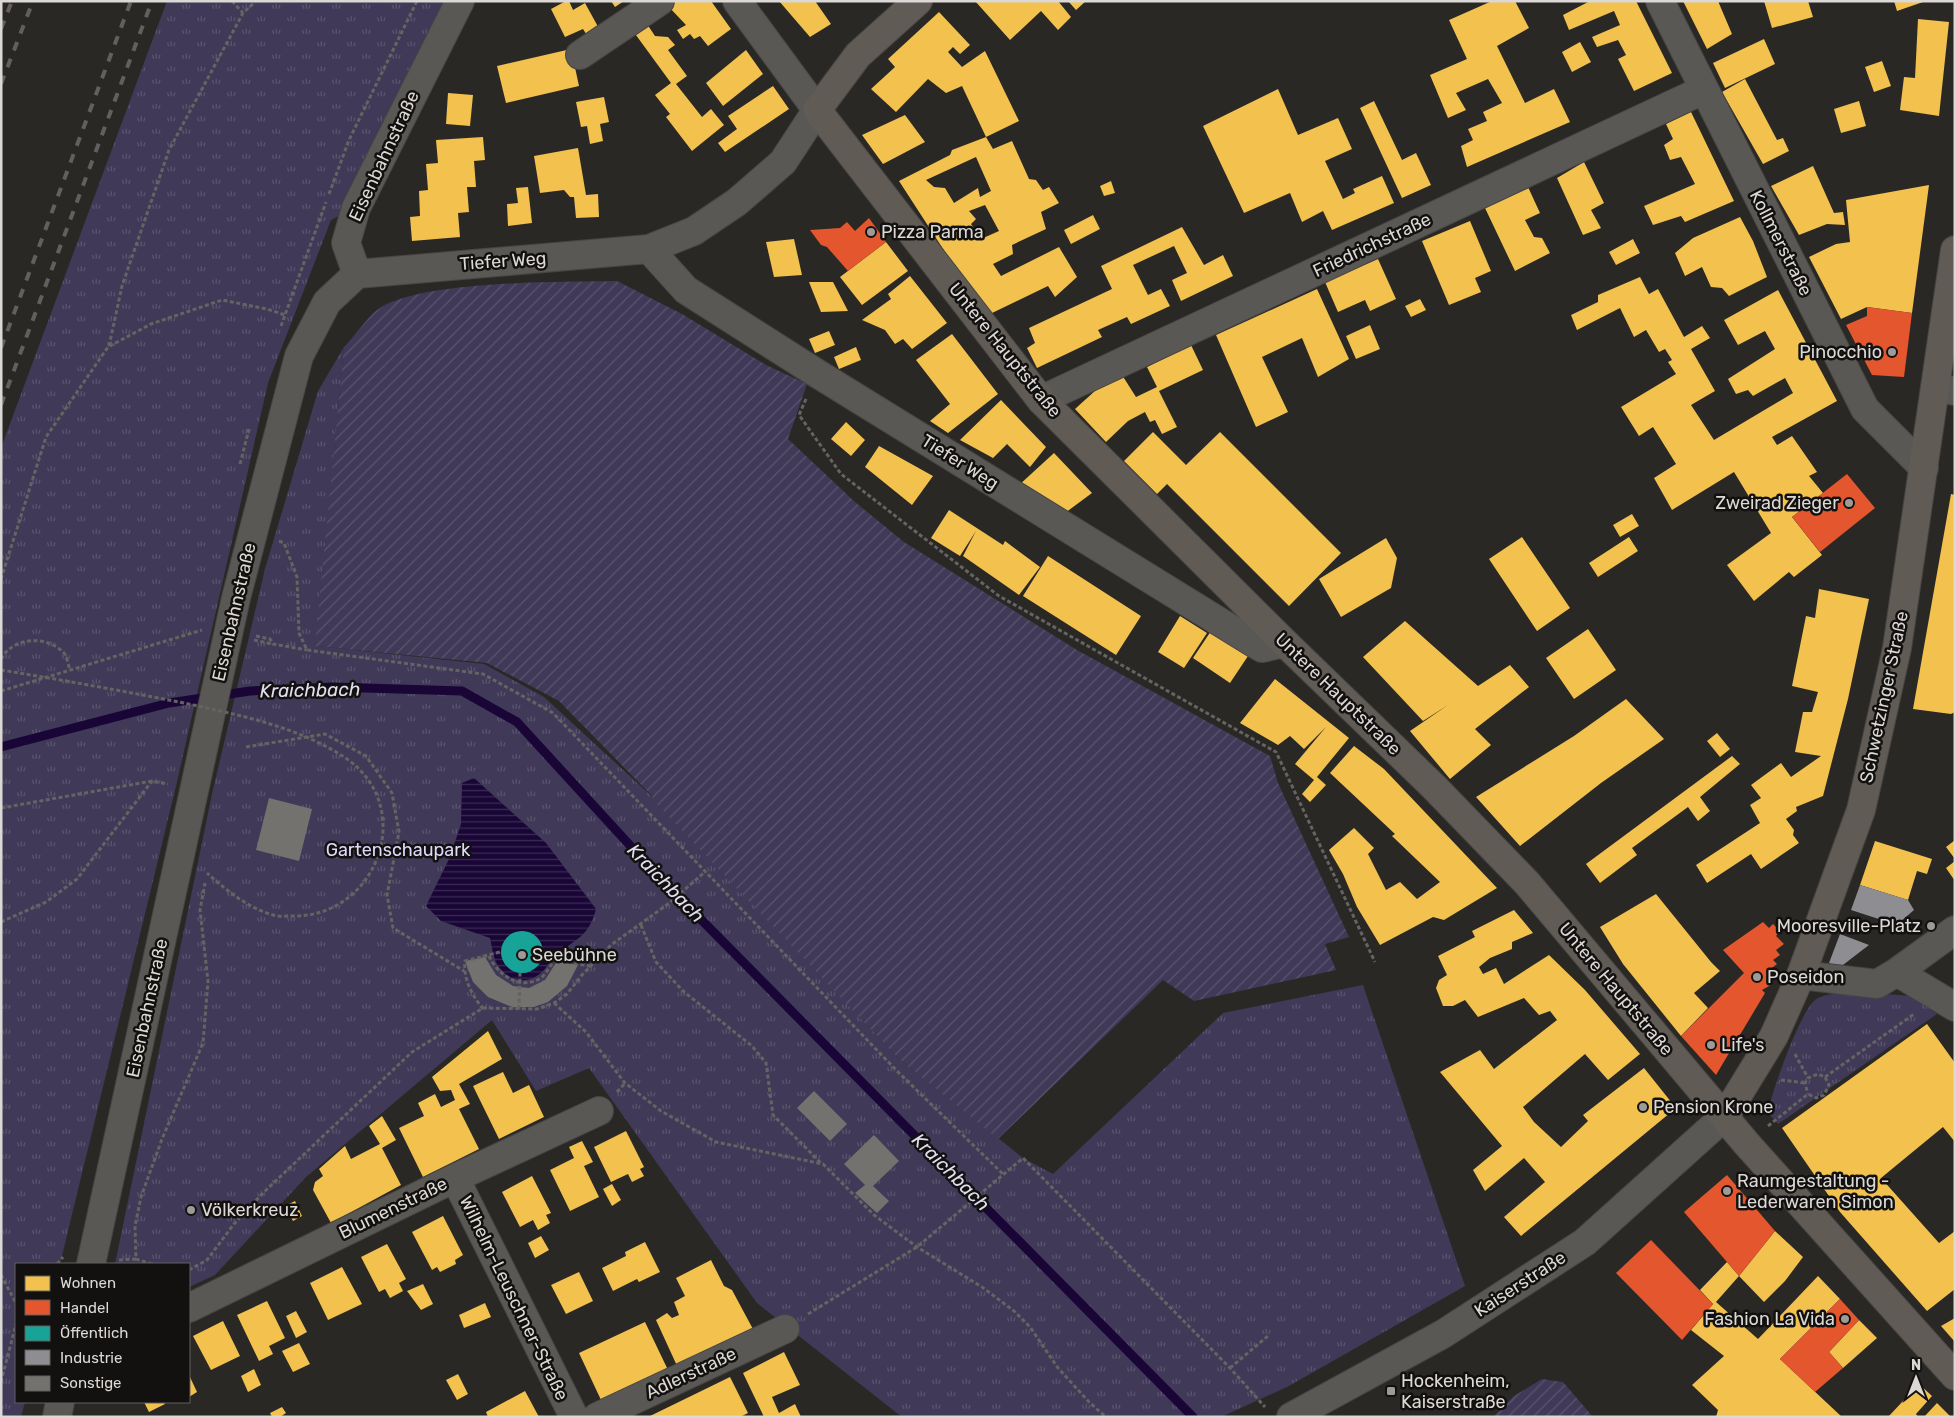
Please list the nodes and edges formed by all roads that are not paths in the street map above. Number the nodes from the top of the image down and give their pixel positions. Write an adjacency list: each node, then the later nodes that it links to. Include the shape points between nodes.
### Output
1 (460, 1): 11 (street, Eisenbahnstraße, via 356,208 346,243)
2 (660, 1): 6 (street)
3 (737, 1): 8 (street, Untere Hauptstraße)
4 (918, 1): 8 (main road, via 858,56)
5 (1660, 1): 7 (street, Kollmerstraße)
6 (580, 54)
7 (1703, 90): 14 (street, Friedrichstraße); 15 (street, Kollmerstraße, via 1865,408)
8 (817, 110): 9 (street, Tiefer Weg, via 783,162 737,202 694,231); 14 (main road, Untere Hauptstraße)
9 (649, 249): 11 (street, Tiefer Weg); 16 (street, Tiefer Weg, via 686,290 818,374 1262,648)
10 (1955, 250): 12 (main road, Schwetzinger Straße)
11 (357, 274): 24 (street, Eisenbahnstraße, via 327,302 298,356 223,654)
12 (1952, 281): 13 (main road, Schwetzinger Straße)
13 (1945, 390): 15 (main road, Schwetzinger Straße)
14 (1041, 400): 16 (main road, Untere Hauptstraße)
15 (1924, 468): 19 (main road, Schwetzinger Straße, via 1897,648 1861,810)
16 (1285, 643): 22 (main road, Untere Hauptstraße, via 1434,786 1527,883)
17 (1955, 930): 18 (street)
18 (1897, 972): 19 (street, via 1877,984); 20 (street)
19 (1801, 975): 22 (main road, Schwetzinger Straße, via 1774,1036)
20 (1946, 1002)
21 (599, 1111): 23 (street, Blumenstraße)
22 (1725, 1116): 27 (main road, Untere Hauptstraße); 29 (street, Kaiserstraße, via 1585,1242 1443,1334)
23 (455, 1178): 25 (street, Blumenstraße); 31 (street, Wilhelm-Leuschner-Straße)
24 (91, 1263)
25 (190, 1308)
26 (784, 1329): 32 (street, Adlerstraße)
27 (1955, 1376)
28 (60, 1403): 30 (street)
29 (1279, 1413)
30 (57, 1417)
31 (574, 1417)
32 (597, 1417)

